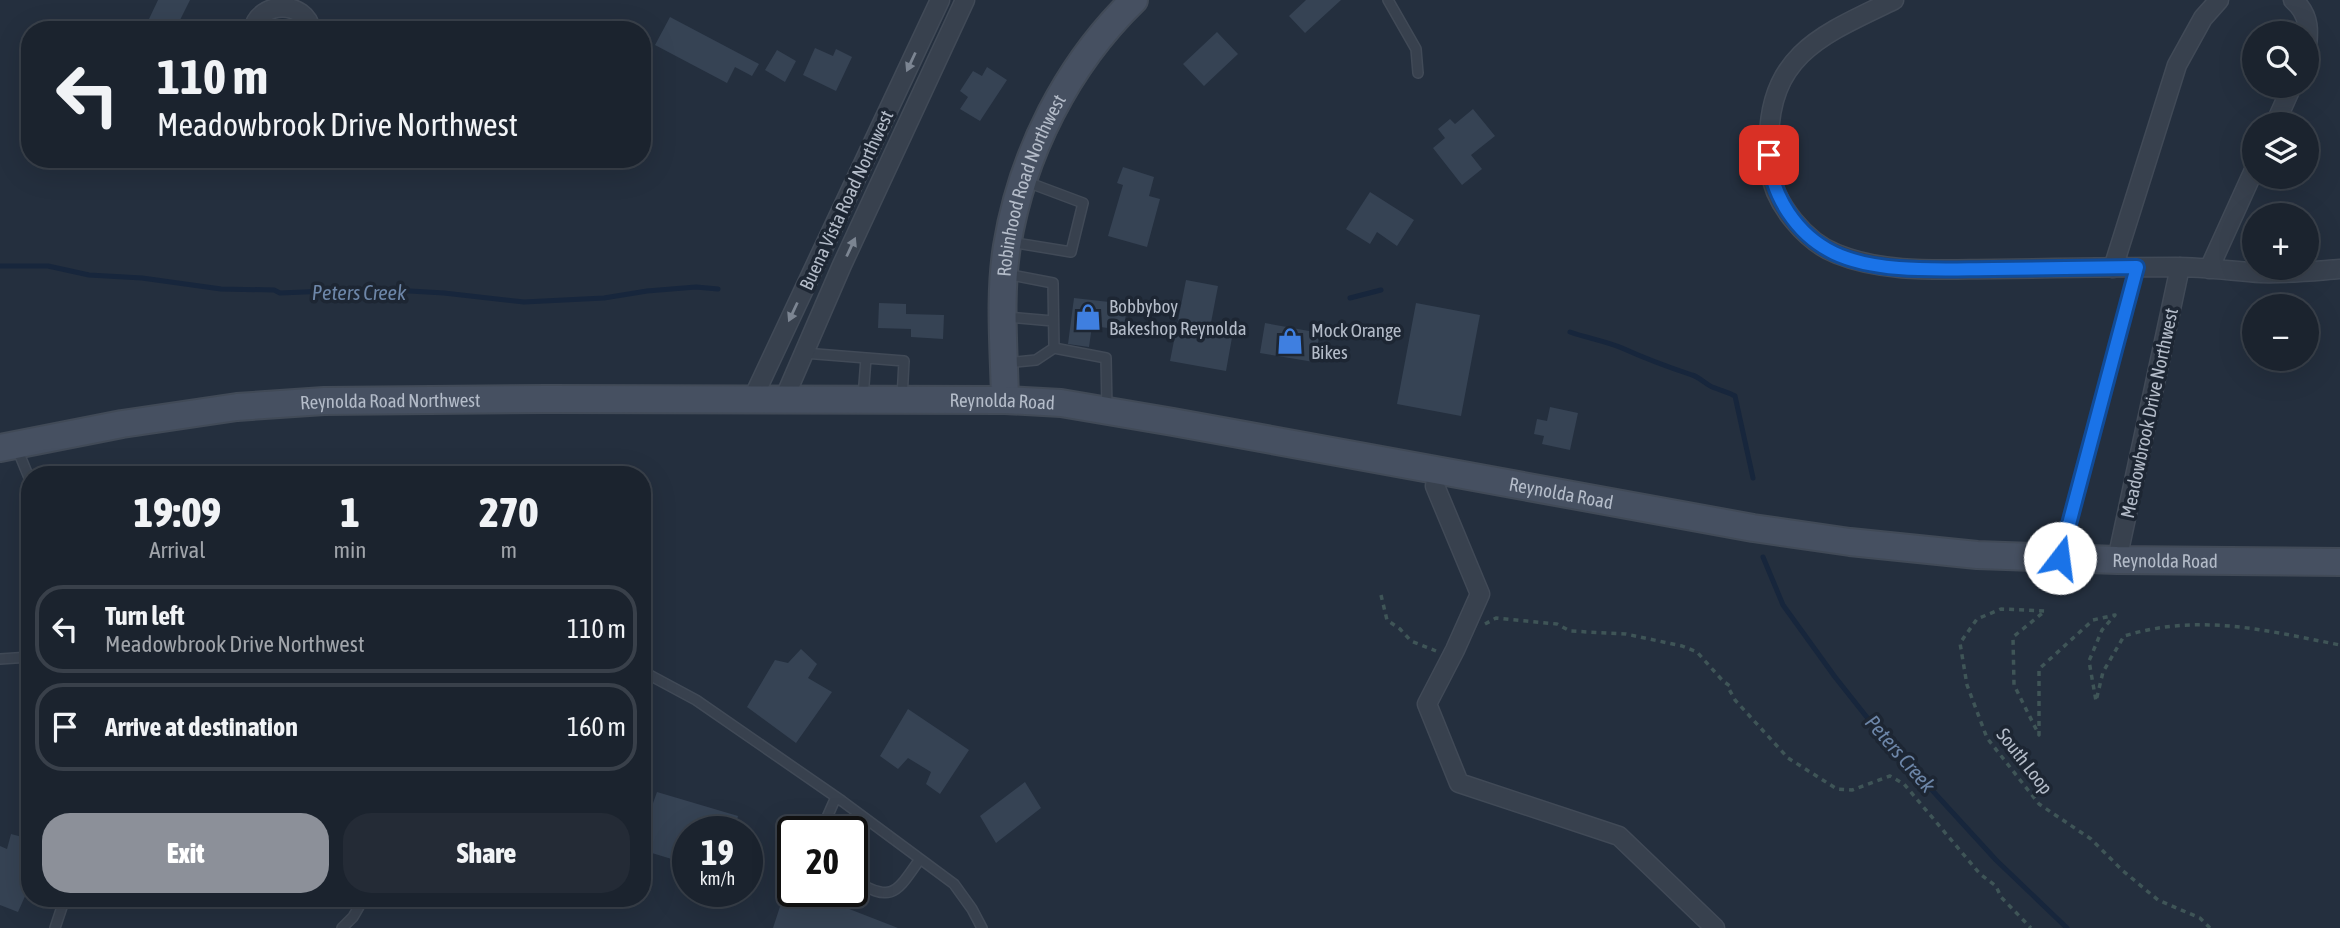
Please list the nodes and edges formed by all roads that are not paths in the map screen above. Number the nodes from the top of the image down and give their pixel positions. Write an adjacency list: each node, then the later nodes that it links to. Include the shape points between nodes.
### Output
1 (940, 0): 28 (street, Buena Vista Road Northwest, one-way to 28)
2 (965, 0): 25 (street, Buena Vista Road Northwest, one-way to 2)
3 (1134, 0): 13 (main road, Robinhood Road Northwest, via 1090,50 1067,85 1043,129)
4 (1388, 0): 12 (lane, via 1416,49)
5 (1894, 0): 18 (street, via 1812,44 1788,67 1776,89 1771,105 1770,172 1802,230 1836,254 1893,267)
6 (2218, 0): 18 (street, via 2177,65)
7 (2293, 0): 11 (street, via 2303,8)
8 (272, 2): 9 (street); 10 (street, via 295,5)
9 (257, 21)
10 (308, 21)
11 (2306, 21)
12 (1418, 74)
13 (1024, 180): 15 (main road, Robinhood Road Northwest); 15 (lane, via 1083,203 1071,251)
14 (2245, 189): 19 (street)
15 (1008, 242): 21 (main road, Robinhood Road Northwest)
16 (2137, 267): 17 (street); 18 (street); 37 (lane)
17 (2180, 267): 19 (street); 38 (street, Meadowbrook Drive Northwest)
18 (2113, 268)
19 (2209, 269): 20 (street, via 2264,273)
20 (2340, 269)
21 (1005, 274): 22 (main road, Robinhood Road Northwest); 23 (lane, via 1053,283)
22 (1004, 316): 23 (lane); 27 (main road, Robinhood Road Northwest)
23 (1054, 321): 24 (lane)
24 (1054, 348): 27 (lane, via 1036,360); 33 (lane, via 1106,358)
25 (804, 353): 26 (lane); 29 (street, Buena Vista Road Northwest)
26 (866, 358): 30 (lane); 31 (lane, via 904,360)
27 (1004, 363): 32 (main road, Robinhood Road Northwest)
28 (752, 400): 29 (main road, Reynolda Road Northwest); 34 (main road, Reynolda Road Northwest, via 277,403 122,424)
29 (784, 400): 30 (main road, Reynolda Road)
30 (863, 400): 31 (main road, Reynolda Road)
31 (902, 400): 32 (main road, Reynolda Road)
32 (1005, 400): 33 (main road, Reynolda Road)
33 (1107, 411): 36 (main road, Reynolda Road)
34 (8, 446): 35 (lane)
35 (21, 466)
36 (1438, 470): 37 (main road, Reynolda Road, via 1850,542); 52 (street, via 1435,486 1480,594 1427,704 1459,783 1619,836)
37 (2060, 558): 38 (main road, Reynolda Road)
38 (2117, 560): 39 (main road, Reynolda Road)
39 (2340, 562)
40 (21, 658): 41 (lane)
41 (0, 659)
42 (651, 676): 43 (lane, via 696,700)
43 (836, 797): 44 (lane); 45 (lane)
44 (828, 816)
45 (920, 859): 46 (lane, via 891,894); 51 (lane, via 954,884)
46 (868, 888)
47 (62, 907): 49 (lane)
48 (360, 907): 50 (lane)
49 (55, 928)
50 (342, 928)
51 (982, 928)
52 (1715, 928)

